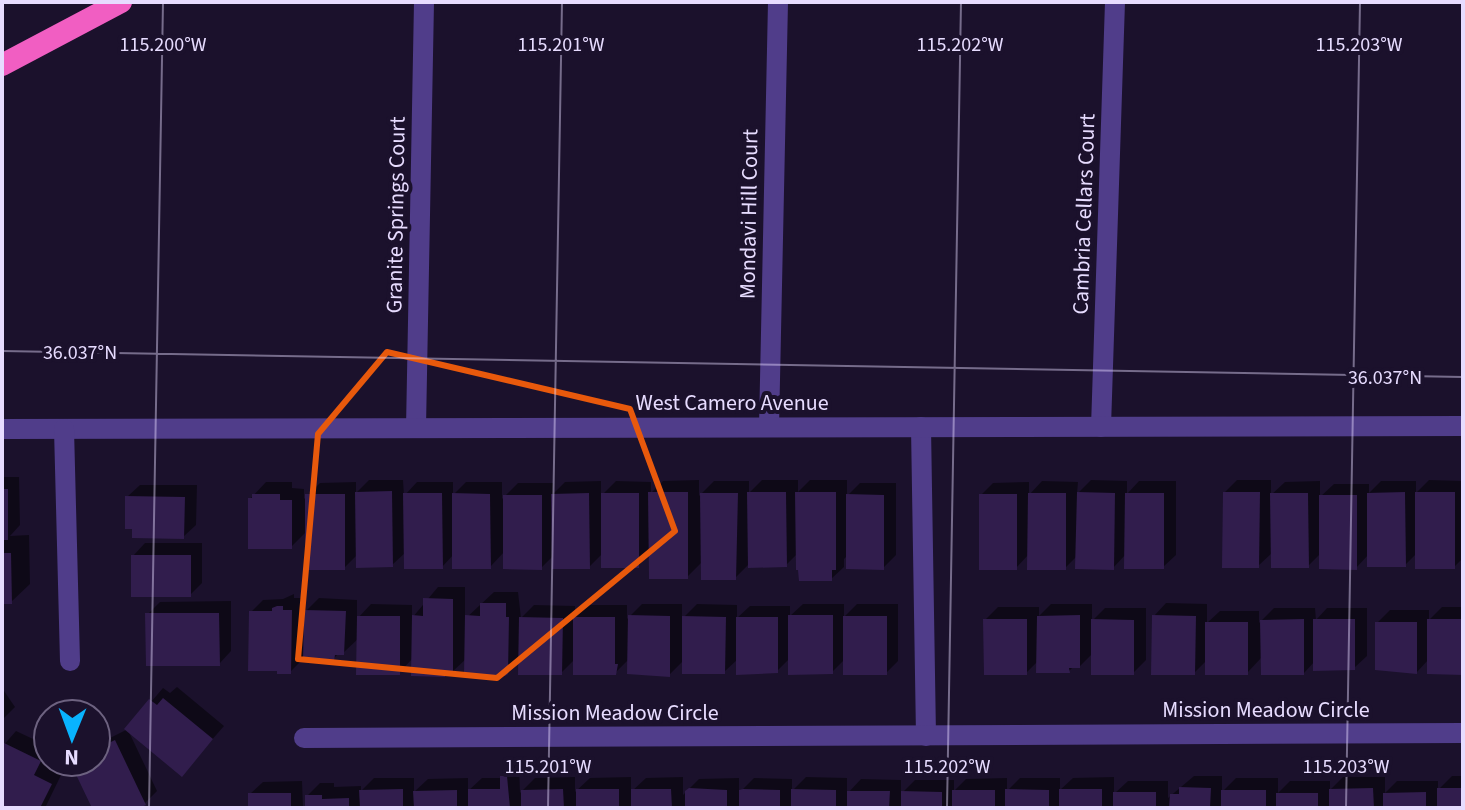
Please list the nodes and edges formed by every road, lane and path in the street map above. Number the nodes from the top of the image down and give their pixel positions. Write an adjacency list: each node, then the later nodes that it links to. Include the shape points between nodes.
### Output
1 (121, 2): 5 (highway)
2 (424, 2): 10 (street, Granite Springs Court)
3 (778, 2): 7 (street, Mondavi Hill Court)
4 (1115, 2): 9 (street, Cambria Cellars Court)
5 (2, 65)
6 (1463, 426): 9 (street, West Camero Avenue)
7 (769, 427): 8 (street, West Camero Avenue); 10 (street, West Camero Avenue)
8 (921, 427): 9 (street, West Camero Avenue); 15 (street)
9 (1101, 427)
10 (416, 428): 12 (street, West Camero Avenue)
11 (2, 429): 12 (street, West Camero Avenue)
12 (64, 429): 13 (street)
13 (70, 661)
14 (1463, 733): 15 (street, Mission Meadow Circle)
15 (926, 736): 16 (street, Mission Meadow Circle)
16 (304, 738)

